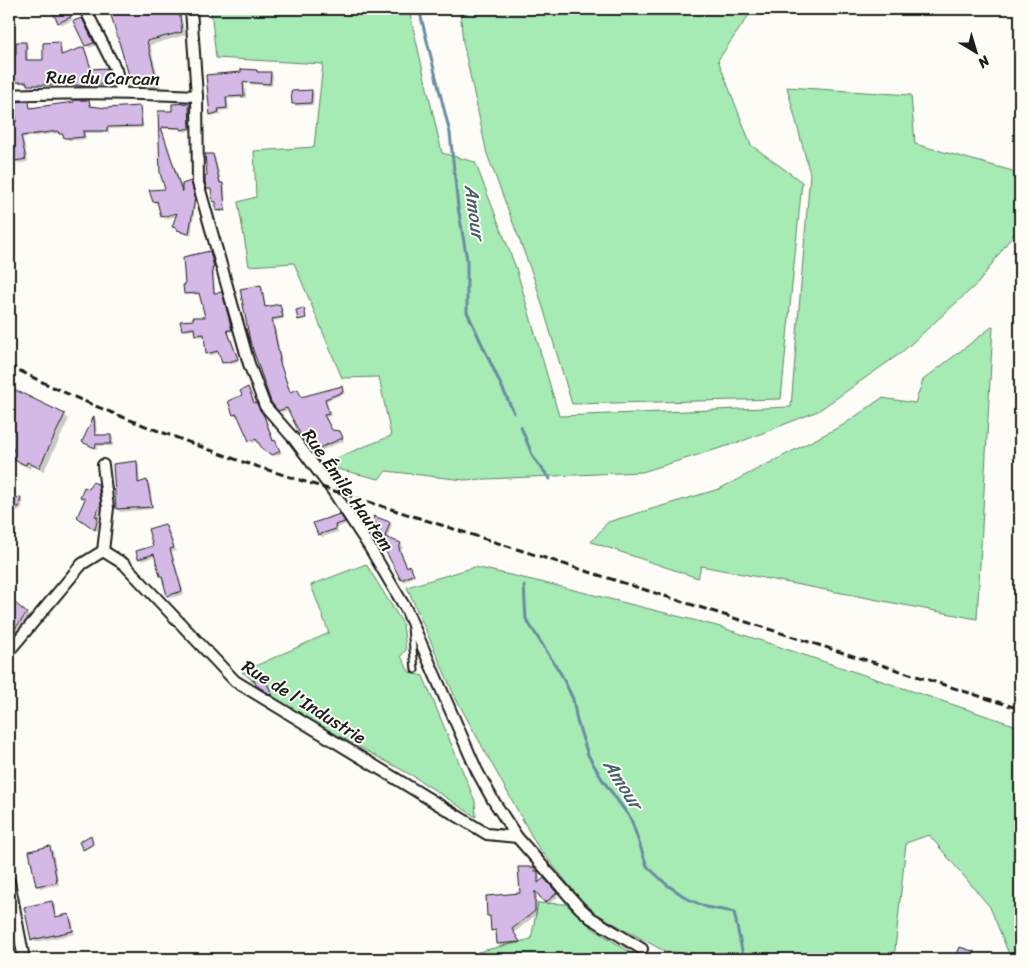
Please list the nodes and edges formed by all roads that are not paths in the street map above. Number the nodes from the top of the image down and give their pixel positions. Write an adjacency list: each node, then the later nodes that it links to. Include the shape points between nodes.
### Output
1 (85, 9): 3 (street, via 116,70)
2 (191, 9): 5 (street, Rue Émile Hautem)
3 (122, 93): 4 (street, Rue du Carcan); 5 (street, Rue du Carcan)
4 (9, 95)
5 (197, 96): 8 (street, Rue Émile Hautem, via 198,183 249,364 265,406 333,491)
6 (103, 465): 7 (street, via 108,508)
7 (103, 551): 9 (street, via 82,564); 11 (street, Rue de l'Industrie, via 124,564 235,681 487,834)
8 (411, 620): 10 (lane); 11 (street, Rue Émile Hautem, via 477,771)
9 (9, 651)
10 (415, 670)
11 (517, 837): 13 (street, Rue Émile Hautem, via 591,918)
12 (9, 881): 14 (street)
13 (642, 949)
14 (24, 959)

